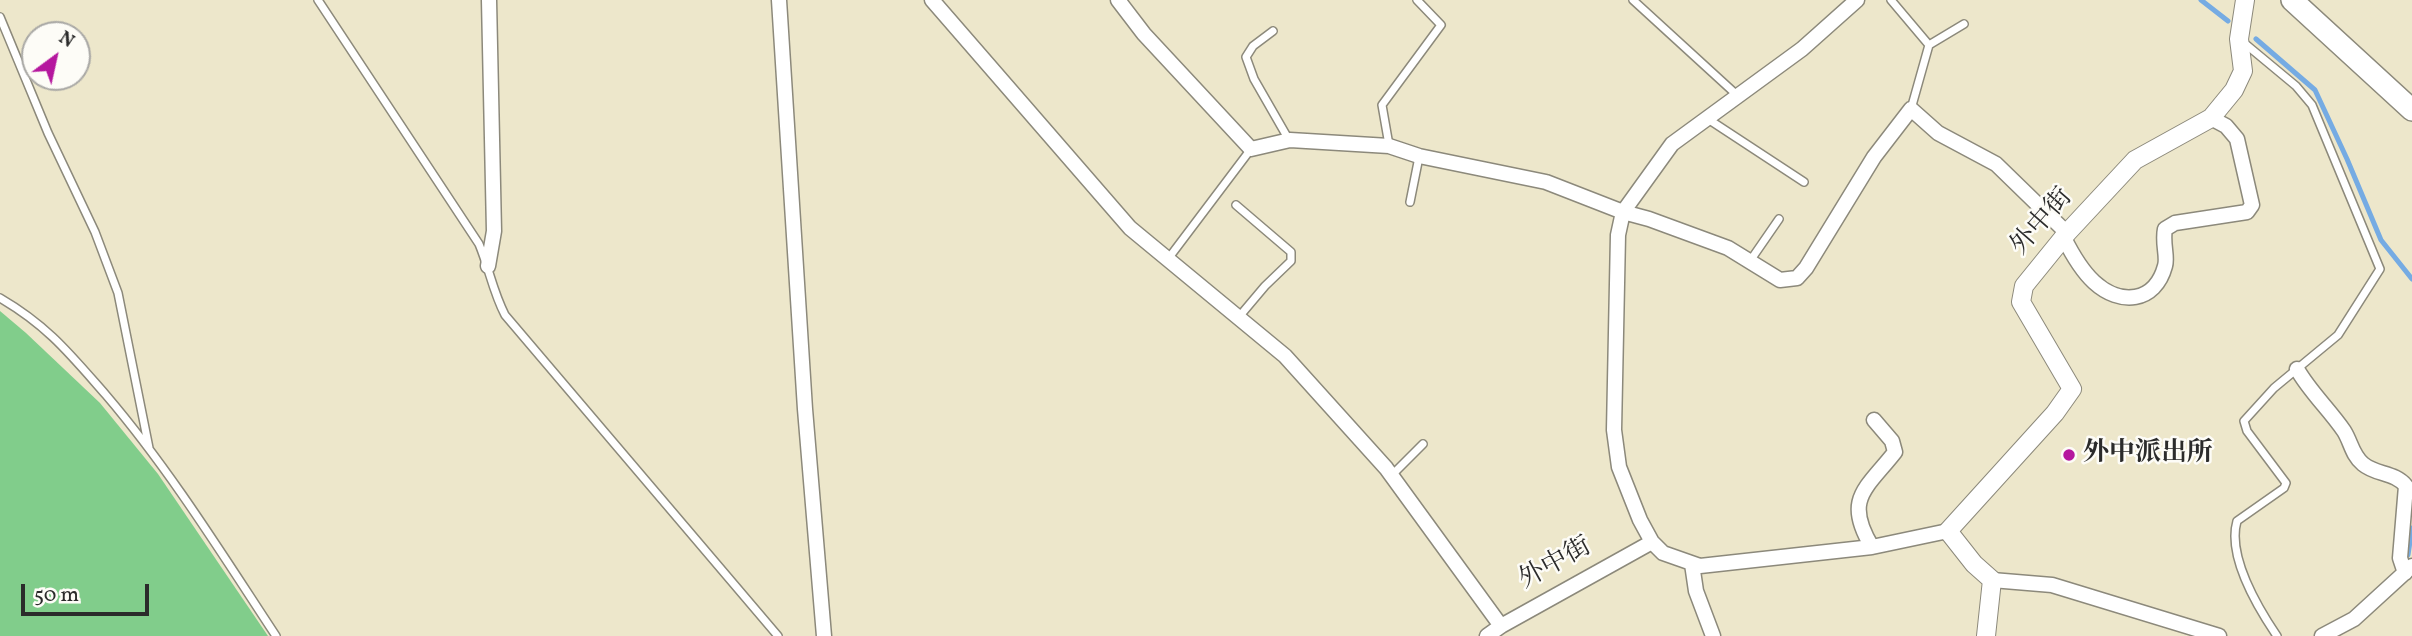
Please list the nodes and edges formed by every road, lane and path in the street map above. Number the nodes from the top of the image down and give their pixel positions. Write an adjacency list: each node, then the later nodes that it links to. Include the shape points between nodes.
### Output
1 (318, 0): 34 (lane, via 479,244)
2 (489, 0): 34 (street, via 494,231)
3 (779, 0): 51 (street)
4 (932, 0): 32 (street, via 1130,228)
5 (1118, 0): 24 (street)
6 (1417, 0): 23 (lane, via 1441,25 1382,105)
7 (1633, 0): 17 (lane)
8 (1891, 0): 16 (lane)
9 (2245, 0): 15 (street, 外中街)
10 (2292, 0): 19 (main road)
11 (1849, 2): 17 (street, via 1802,49)
12 (0, 16): 40 (lane, via 118,293)
13 (1964, 24): 16 (lane)
14 (1273, 31): 22 (lane, via 1246,57)
15 (2239, 39): 21 (street, 外中街, via 2243,71); 37 (lane, via 2297,86 2312,105 2380,269 2338,335)
16 (1928, 45): 18 (lane)
17 (1738, 96): 20 (street)
18 (1911, 109): 31 (street, via 1938,133 1996,164); 33 (street, via 1874,157 1797,278 1780,280)
19 (2412, 110)
20 (1707, 118): 26 (lane); 29 (street, via 1672,144)
21 (2211, 118): 31 (street, 外中街, via 2135,160); 31 (street, via 2237,139 2252,205 2247,212 2175,223 2165,229 2166,264 2147,294 2114,296 2095,283 2076,261)
22 (1290, 140): 23 (street); 24 (street)
23 (1389, 146): 25 (street)
24 (1251, 149): 32 (lane)
25 (1419, 156): 27 (lane); 29 (street, via 1546,182)
26 (1804, 182)
27 (1410, 202)
28 (1236, 205): 36 (lane, via 1292,251 1291,261)
29 (1623, 212): 33 (street, via 1728,248); 43 (street, via 1618,235 1614,430 1619,467)
30 (1779, 219): 33 (lane)
31 (2066, 235): 42 (street, 外中街, via 2024,286 2021,302 2072,389)
32 (1167, 259): 36 (street)
33 (1750, 261)
34 (488, 266): 50 (lane, via 505,315)
35 (0, 298): 40 (lane, via 34,319 62,345)
36 (1238, 319): 41 (street, via 1285,356)
37 (2297, 369): 46 (street, via 2343,430 2359,460 2406,486 2400,558); 56 (lane, via 2244,421 2287,483 2237,521 2235,528 2240,563 2254,600)
38 (1874, 420): 44 (street, via 1892,441 1895,452 1861,491 1862,530)
39 (1423, 444): 41 (lane)
40 (149, 448): 49 (lane)
41 (1392, 475): 48 (street)
42 (1948, 531): 44 (street); 47 (street)
43 (1652, 542): 45 (street, via 1663,553); 48 (street, 外中街)
44 (1872, 547): 45 (street)
45 (1692, 564): 53 (street, via 1696,592)
46 (2408, 569): 57 (street, via 2354,619)
47 (1992, 580): 54 (street); 55 (street, via 2052,585)
48 (1501, 626): 52 (street, 外中街)
49 (276, 636)
50 (778, 636)
51 (824, 636)
52 (1488, 636)
53 (1713, 636)
54 (1986, 636)
55 (2219, 636)
56 (2277, 636)
57 (2322, 636)

